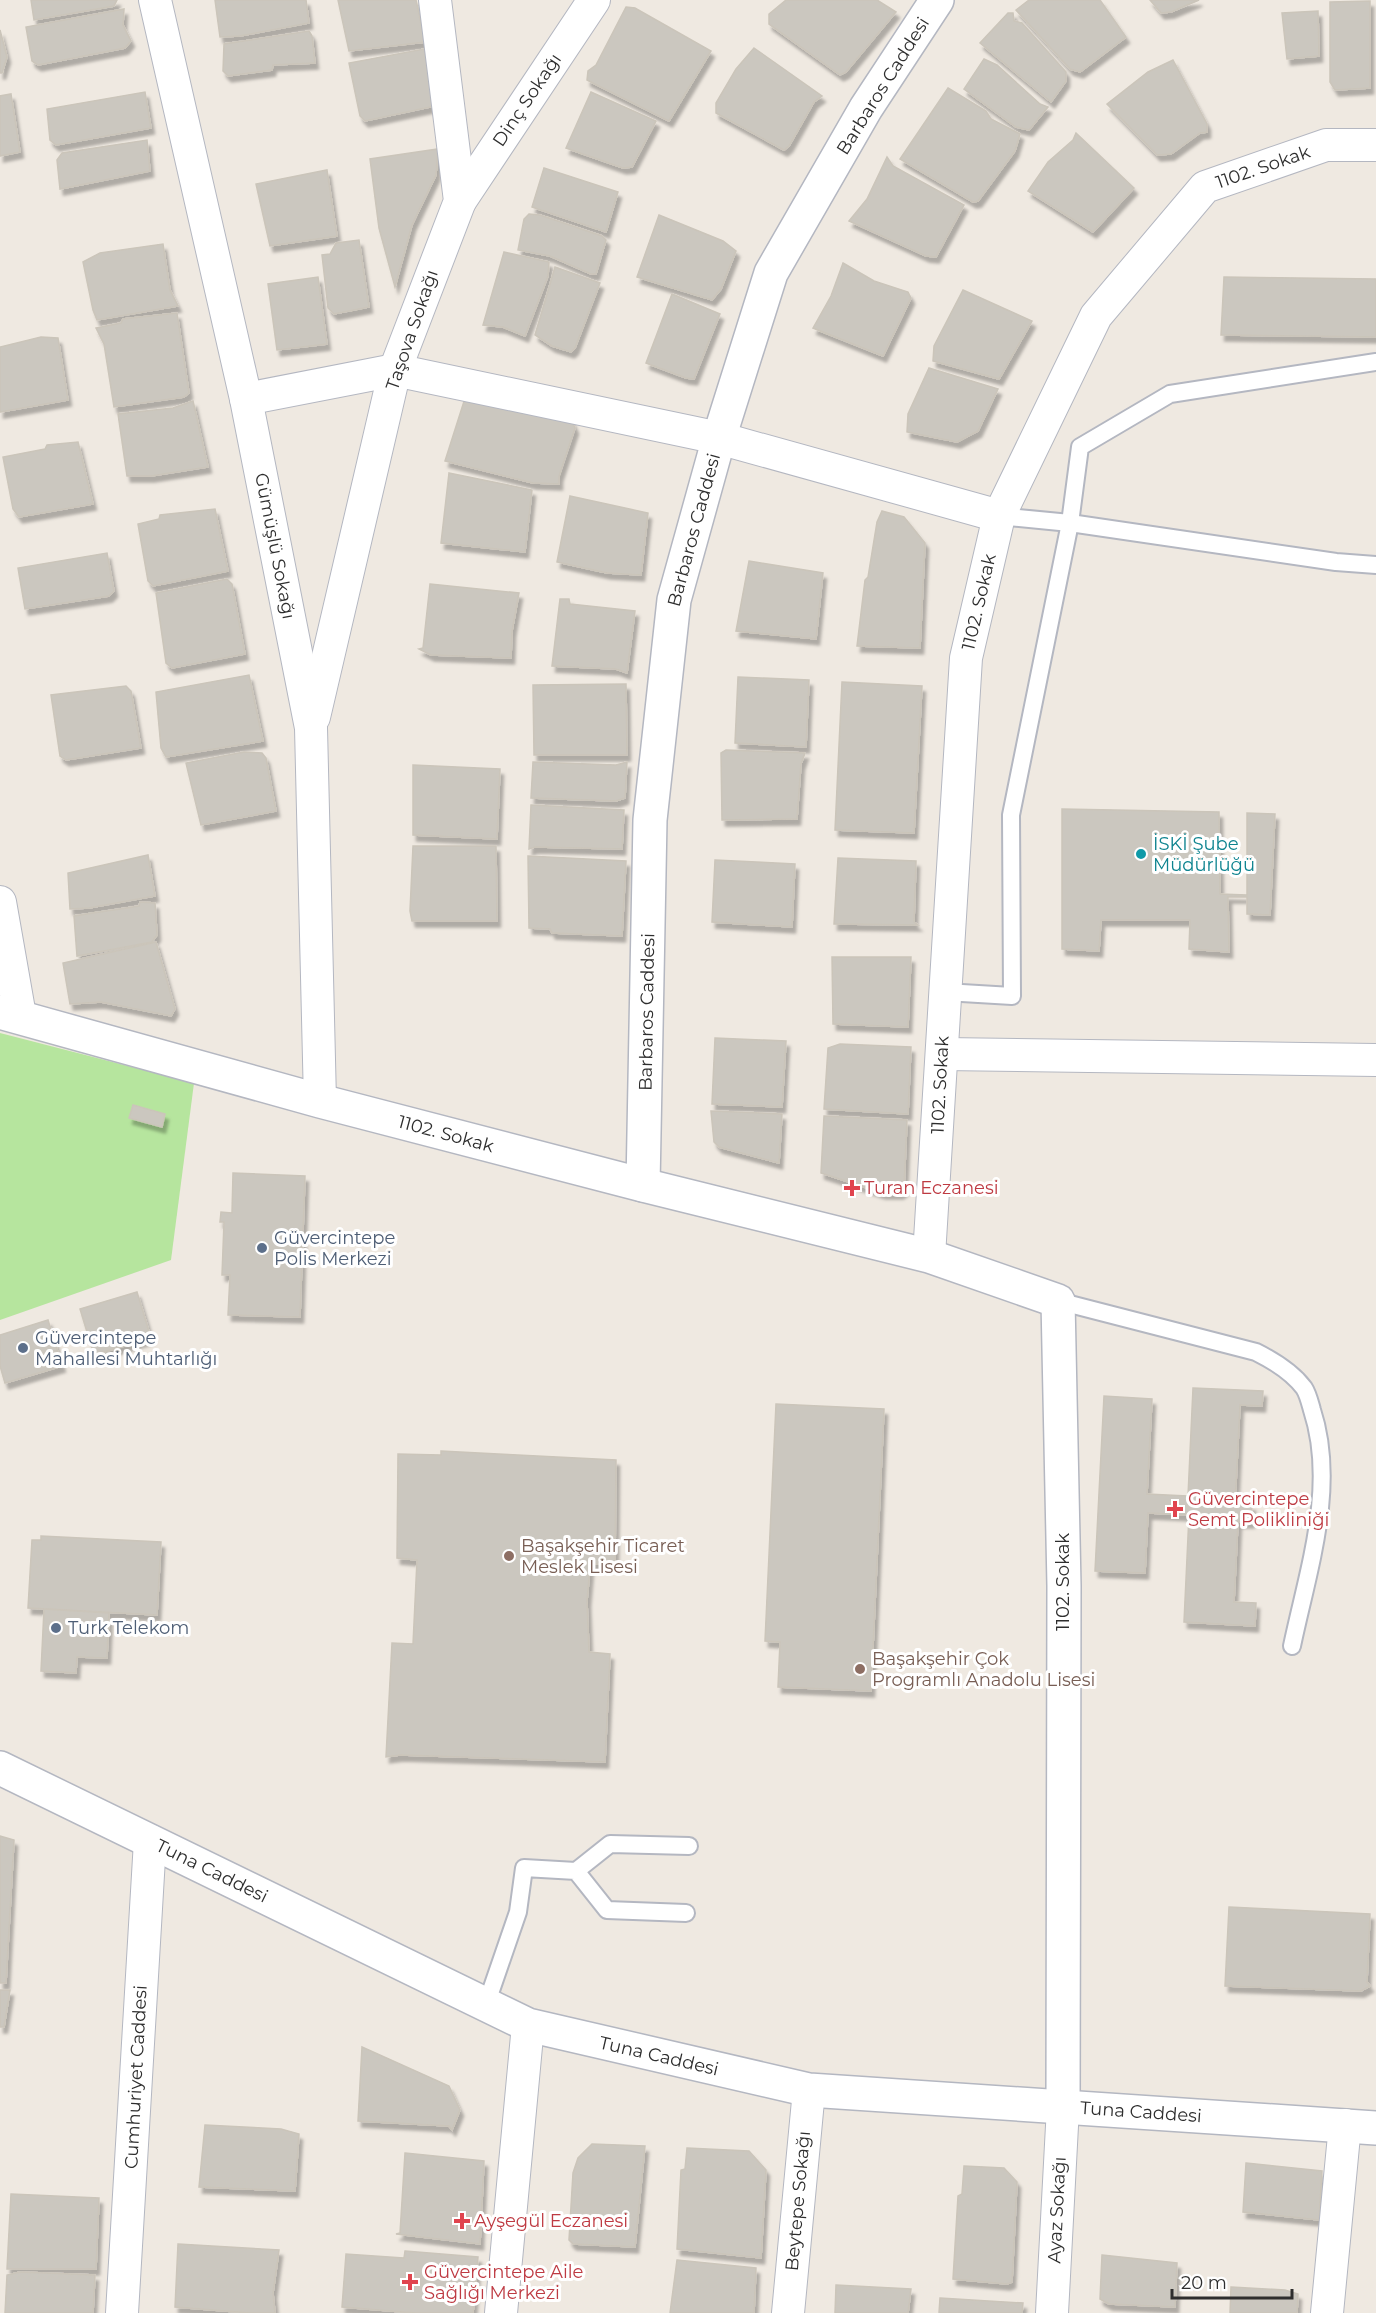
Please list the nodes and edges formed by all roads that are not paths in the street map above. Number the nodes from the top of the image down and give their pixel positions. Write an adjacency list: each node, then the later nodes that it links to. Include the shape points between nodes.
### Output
1 (155, 0): 9 (street, Gümüşlü Sokağı)
2 (435, 0): 6 (street, Taşova Sokağı)
3 (594, 0): 6 (street, Dinç Sokağı)
4 (937, 0): 10 (street, Barbaros Caddesi, via 866,108 771,273)
5 (1376, 145): 11 (street, 1102. Sokak, via 1326,145 1205,187 1096,316)
6 (460, 201): 8 (street, Taşova Sokağı)
7 (1376, 362): 12 (lane, via 1170,394 1080,447)
8 (395, 370): 9 (street); 10 (street); 14 (street, Taşova Sokağı)
9 (246, 399): 14 (street, Gümüşlü Sokağı)
10 (719, 438): 11 (street); 21 (street, Barbaros Caddesi, via 674,600 651,820)
11 (999, 516): 12 (lane); 16 (street, 1102. Sokak, via 966,658)
12 (1070, 523): 13 (lane); 16 (lane, via 1011,815 1012,996)
13 (1376, 565)
14 (311, 728): 20 (street, Gümüşlü Sokağı)
15 (0, 902): 17 (street)
16 (945, 992): 18 (street, 1102. Sokak)
17 (10, 1014): 20 (street, 1102. Sokak)
18 (943, 1054): 19 (street); 22 (street, 1102. Sokak)
19 (1376, 1060)
20 (320, 1101): 21 (street, 1102. Sokak)
21 (644, 1185): 22 (street, 1102. Sokak)
22 (929, 1256): 23 (street, 1102. Sokak)
23 (1058, 1301): 24 (lane, via 1256,1352 1288,1372 1305,1390 1315,1420 1322,1479); 33 (street, 1102. Sokak, via 1064,1586)
24 (1292, 1646)
25 (0, 1768): 26 (street, Tuna Caddesi)
26 (150, 1841): 30 (street, Tuna Caddesi); 35 (street, Cumhuriyet Caddesi)
27 (689, 1846): 28 (lane, via 610,1844)
28 (576, 1871): 29 (lane, via 607,1910); 30 (lane, via 524,1868 518,1912)
29 (686, 1913)
30 (486, 2005): 31 (street, Tuna Caddesi)
31 (528, 2025): 32 (street, Tuna Caddesi); 36 (street)
32 (809, 2090): 33 (street, Tuna Caddesi); 37 (street, Beytepe Sokağı)
33 (1063, 2107): 34 (street, Tuna Caddesi); 38 (street, Ayaz Sokağı)
34 (1360, 2126): 39 (street)
35 (122, 2313)
36 (501, 2313)
37 (788, 2313)
38 (1052, 2313)
39 (1327, 2313)

